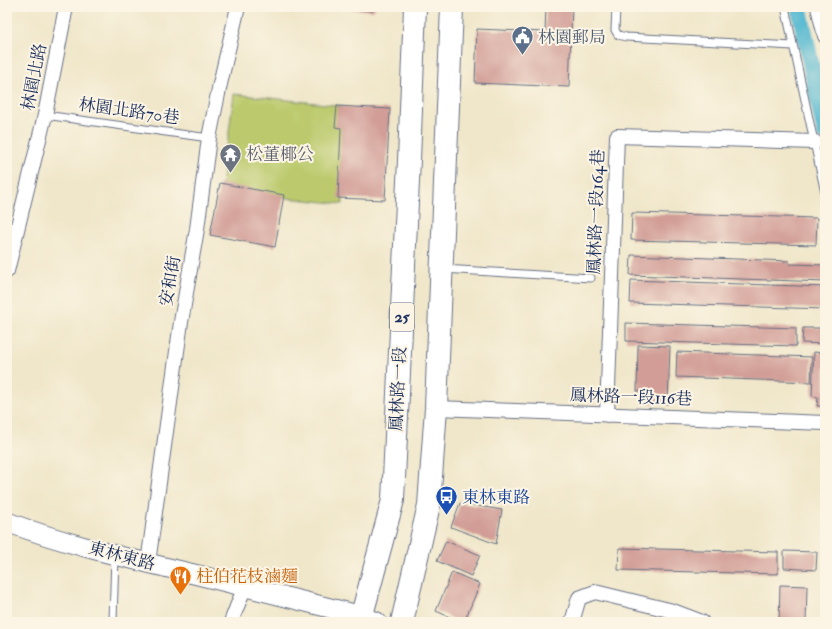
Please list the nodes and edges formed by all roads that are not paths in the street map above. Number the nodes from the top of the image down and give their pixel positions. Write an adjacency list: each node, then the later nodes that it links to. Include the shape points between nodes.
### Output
1 (66, 7): 10 (street, 林園北路)
2 (238, 7): 11 (street, 安和街)
3 (415, 7): 24 (main road, 鳳林路一段 / 25, via 393,500)
4 (452, 7): 14 (main road, 25)
5 (616, 7): 9 (lane, via 615,30 618,35 626,37)
6 (785, 7): 9 (lane)
7 (818, 7): 8 (street)
8 (825, 36)
9 (793, 46): 12 (lane)
10 (46, 115): 11 (lane, 林園北路70巷); 15 (street, 林園北路)
11 (209, 138): 22 (street, 安和街)
12 (815, 142): 13 (lane); 18 (street, 鳳林路一段164巷, via 617,136)
13 (825, 193)
14 (441, 269): 16 (lane); 17 (main road, 25)
15 (7, 271)
16 (591, 278)
17 (436, 408): 18 (street, 鳳林路一段116巷); 27 (main road, 25, via 429,505)
18 (607, 414): 19 (street, 鳳林路一段116巷)
19 (825, 423)
20 (7, 522): 21 (street, 東林東路)
21 (115, 555): 22 (street, 東林東路); 25 (lane)
22 (148, 563): 23 (street, 東林東路)
23 (245, 586): 24 (street, 東林東路); 26 (street)
24 (366, 620)
25 (113, 622)
26 (231, 622)
27 (402, 622)
28 (572, 622): 29 (street, via 579,598 594,592 673,611)
29 (702, 622)

